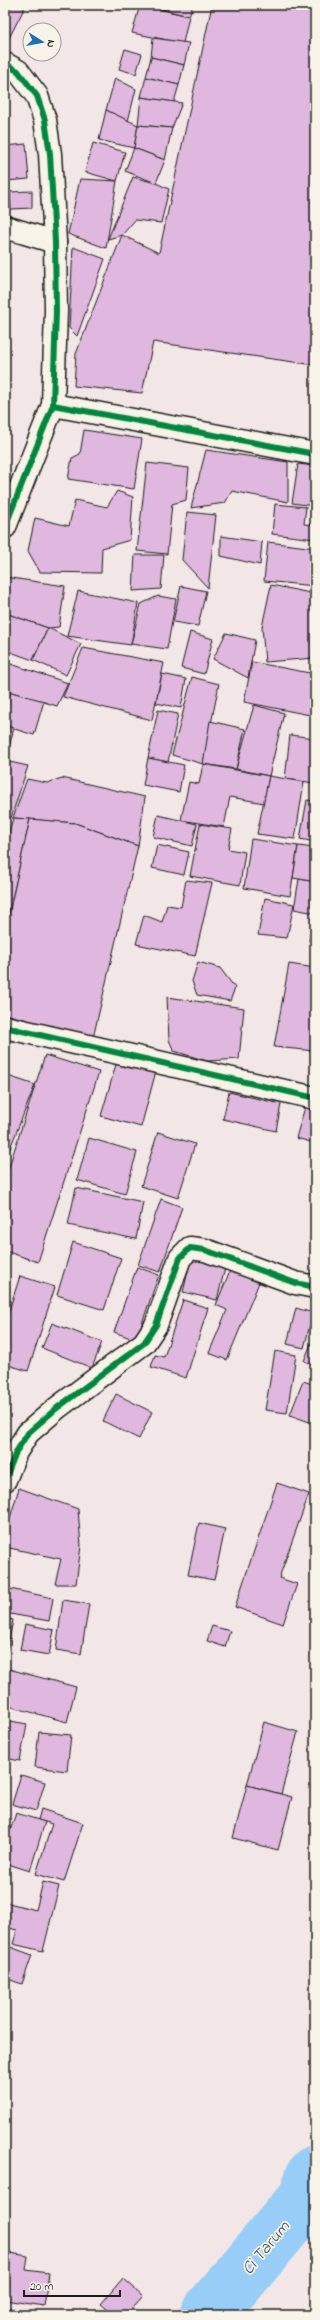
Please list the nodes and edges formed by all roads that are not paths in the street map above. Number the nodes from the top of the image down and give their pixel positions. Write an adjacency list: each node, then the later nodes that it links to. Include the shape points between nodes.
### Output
1 (5, 64): 3 (street, via 18,71 37,96 45,120)
2 (5, 228): 3 (street)
3 (56, 242): 4 (street)
4 (54, 405): 5 (street); 6 (street)
5 (315, 454)
6 (5, 527)
7 (5, 1027): 8 (street)
8 (315, 1098)
9 (315, 1287): 10 (street, via 295,1283 205,1250 190,1248 180,1258 156,1325 144,1343 28,1433 16,1452)
10 (5, 1480)

